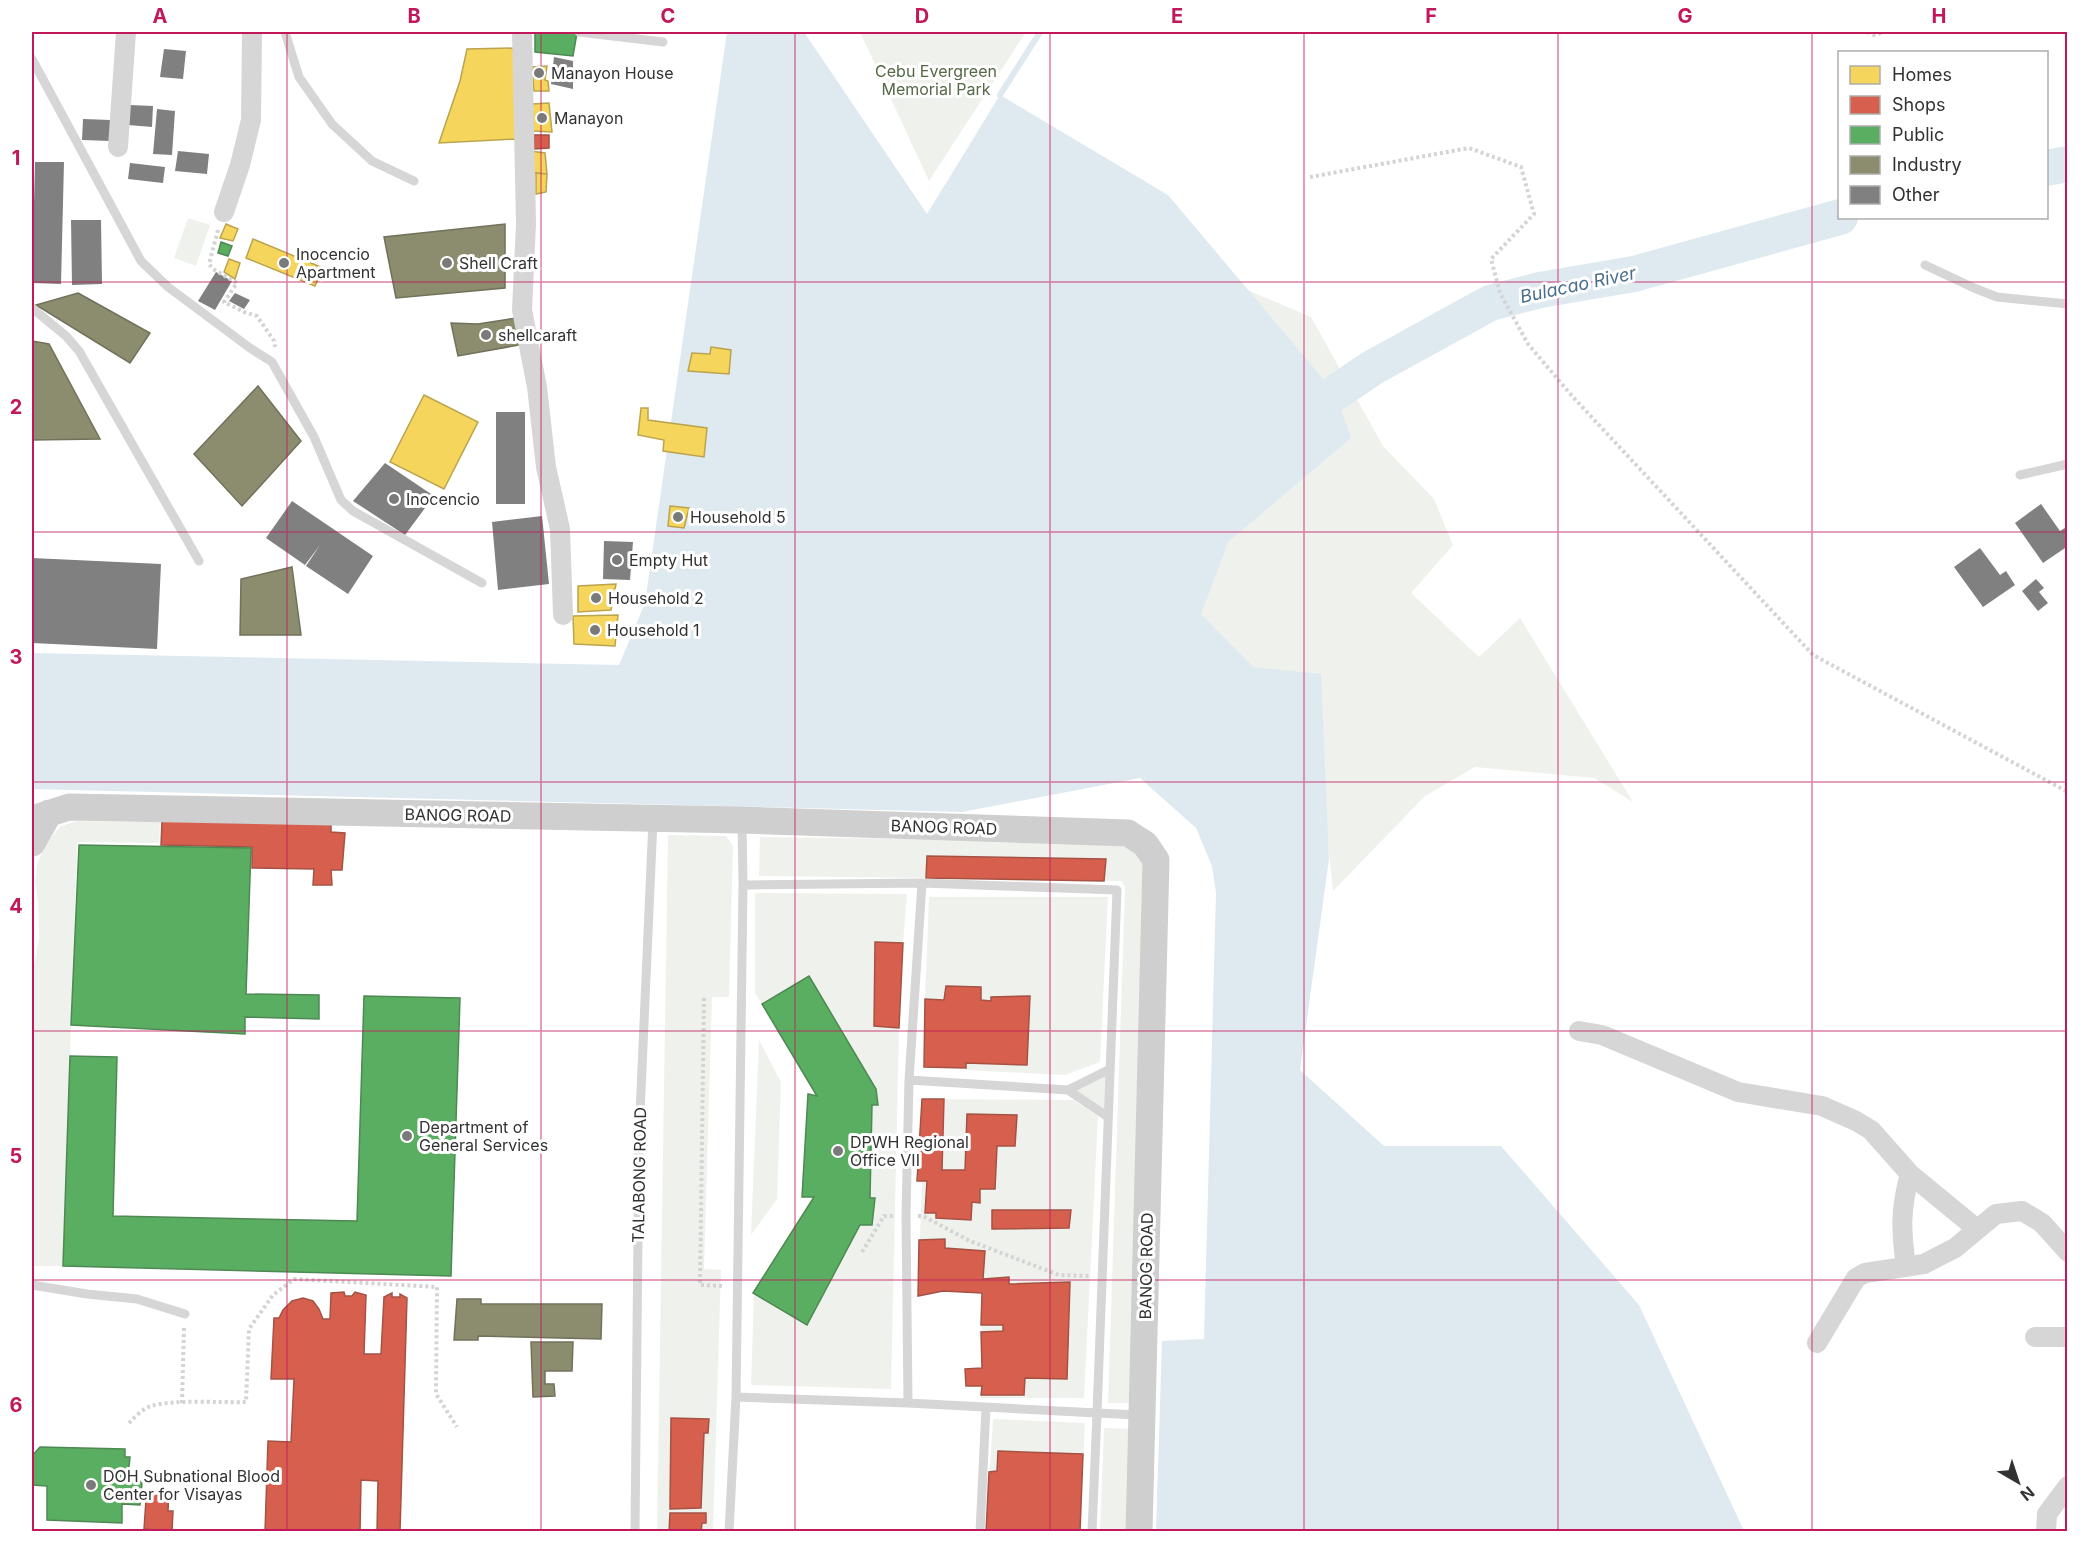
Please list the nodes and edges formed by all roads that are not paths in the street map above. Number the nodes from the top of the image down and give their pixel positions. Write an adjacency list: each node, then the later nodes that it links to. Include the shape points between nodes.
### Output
1 (126, 32): 8 (street)
2 (252, 32): 10 (street, via 251,120)
3 (285, 32): 9 (lane, via 299,77 333,124 372,161)
4 (522, 32): 18 (street, via 526,224 522,310 537,387 546,467 560,529)
5 (579, 32): 6 (lane)
6 (663, 42)
7 (32, 59): 17 (lane, via 141,261 168,287 272,362 314,437 341,500 353,512)
8 (118, 147)
9 (414, 181)
10 (224, 212)
11 (1925, 265): 12 (lane, via 1997,297)
12 (2067, 303)
13 (32, 308): 16 (lane, via 79,351)
14 (2067, 464): 15 (lane)
15 (2020, 475)
16 (199, 561)
17 (482, 583)
18 (563, 615)
19 (40, 816): 20 (street, BANOG ROAD, via 69,807); 22 (street, BANOG ROAD)
20 (654, 819): 21 (street, BANOG ROAD); 45 (lane, TALABONG ROAD, via 639,1136)
21 (741, 820): 24 (lane); 43 (street, BANOG ROAD, via 1128,833 1145,844 1155,861)
22 (32, 843)
23 (922, 883): 24 (lane); 26 (lane, via 1117,890); 27 (lane)
24 (743, 885): 39 (lane)
25 (1579, 1031): 30 (street, via 1602,1035 1738,1092 1830,1110 1871,1130)
26 (1110, 1069): 28 (lane); 29 (lane)
27 (909, 1080): 28 (lane); 40 (lane)
28 (1068, 1090): 29 (lane)
29 (1108, 1117): 42 (lane)
30 (1910, 1174): 31 (street); 33 (street, via 1901,1230)
31 (1977, 1229): 32 (street, via 1996,1214 2022,1211 2042,1223); 33 (street, via 1955,1248 1924,1264)
32 (2067, 1252)
33 (1906, 1267): 38 (street, via 1856,1278)
34 (32, 1285): 35 (lane, via 137,1299)
35 (185, 1314)
36 (2035, 1336): 37 (street)
37 (2067, 1337)
38 (1817, 1342)
39 (736, 1397): 40 (lane); 46 (lane)
40 (908, 1403): 41 (lane)
41 (986, 1407): 42 (lane); 47 (lane)
42 (1097, 1413): 43 (lane); 48 (lane)
43 (1142, 1415): 49 (street, BANOG ROAD)
44 (2067, 1486): 50 (street, via 2047,1514)
45 (636, 1532)
46 (729, 1532)
47 (980, 1532)
48 (1092, 1532)
49 (1139, 1532)
50 (2046, 1532)

